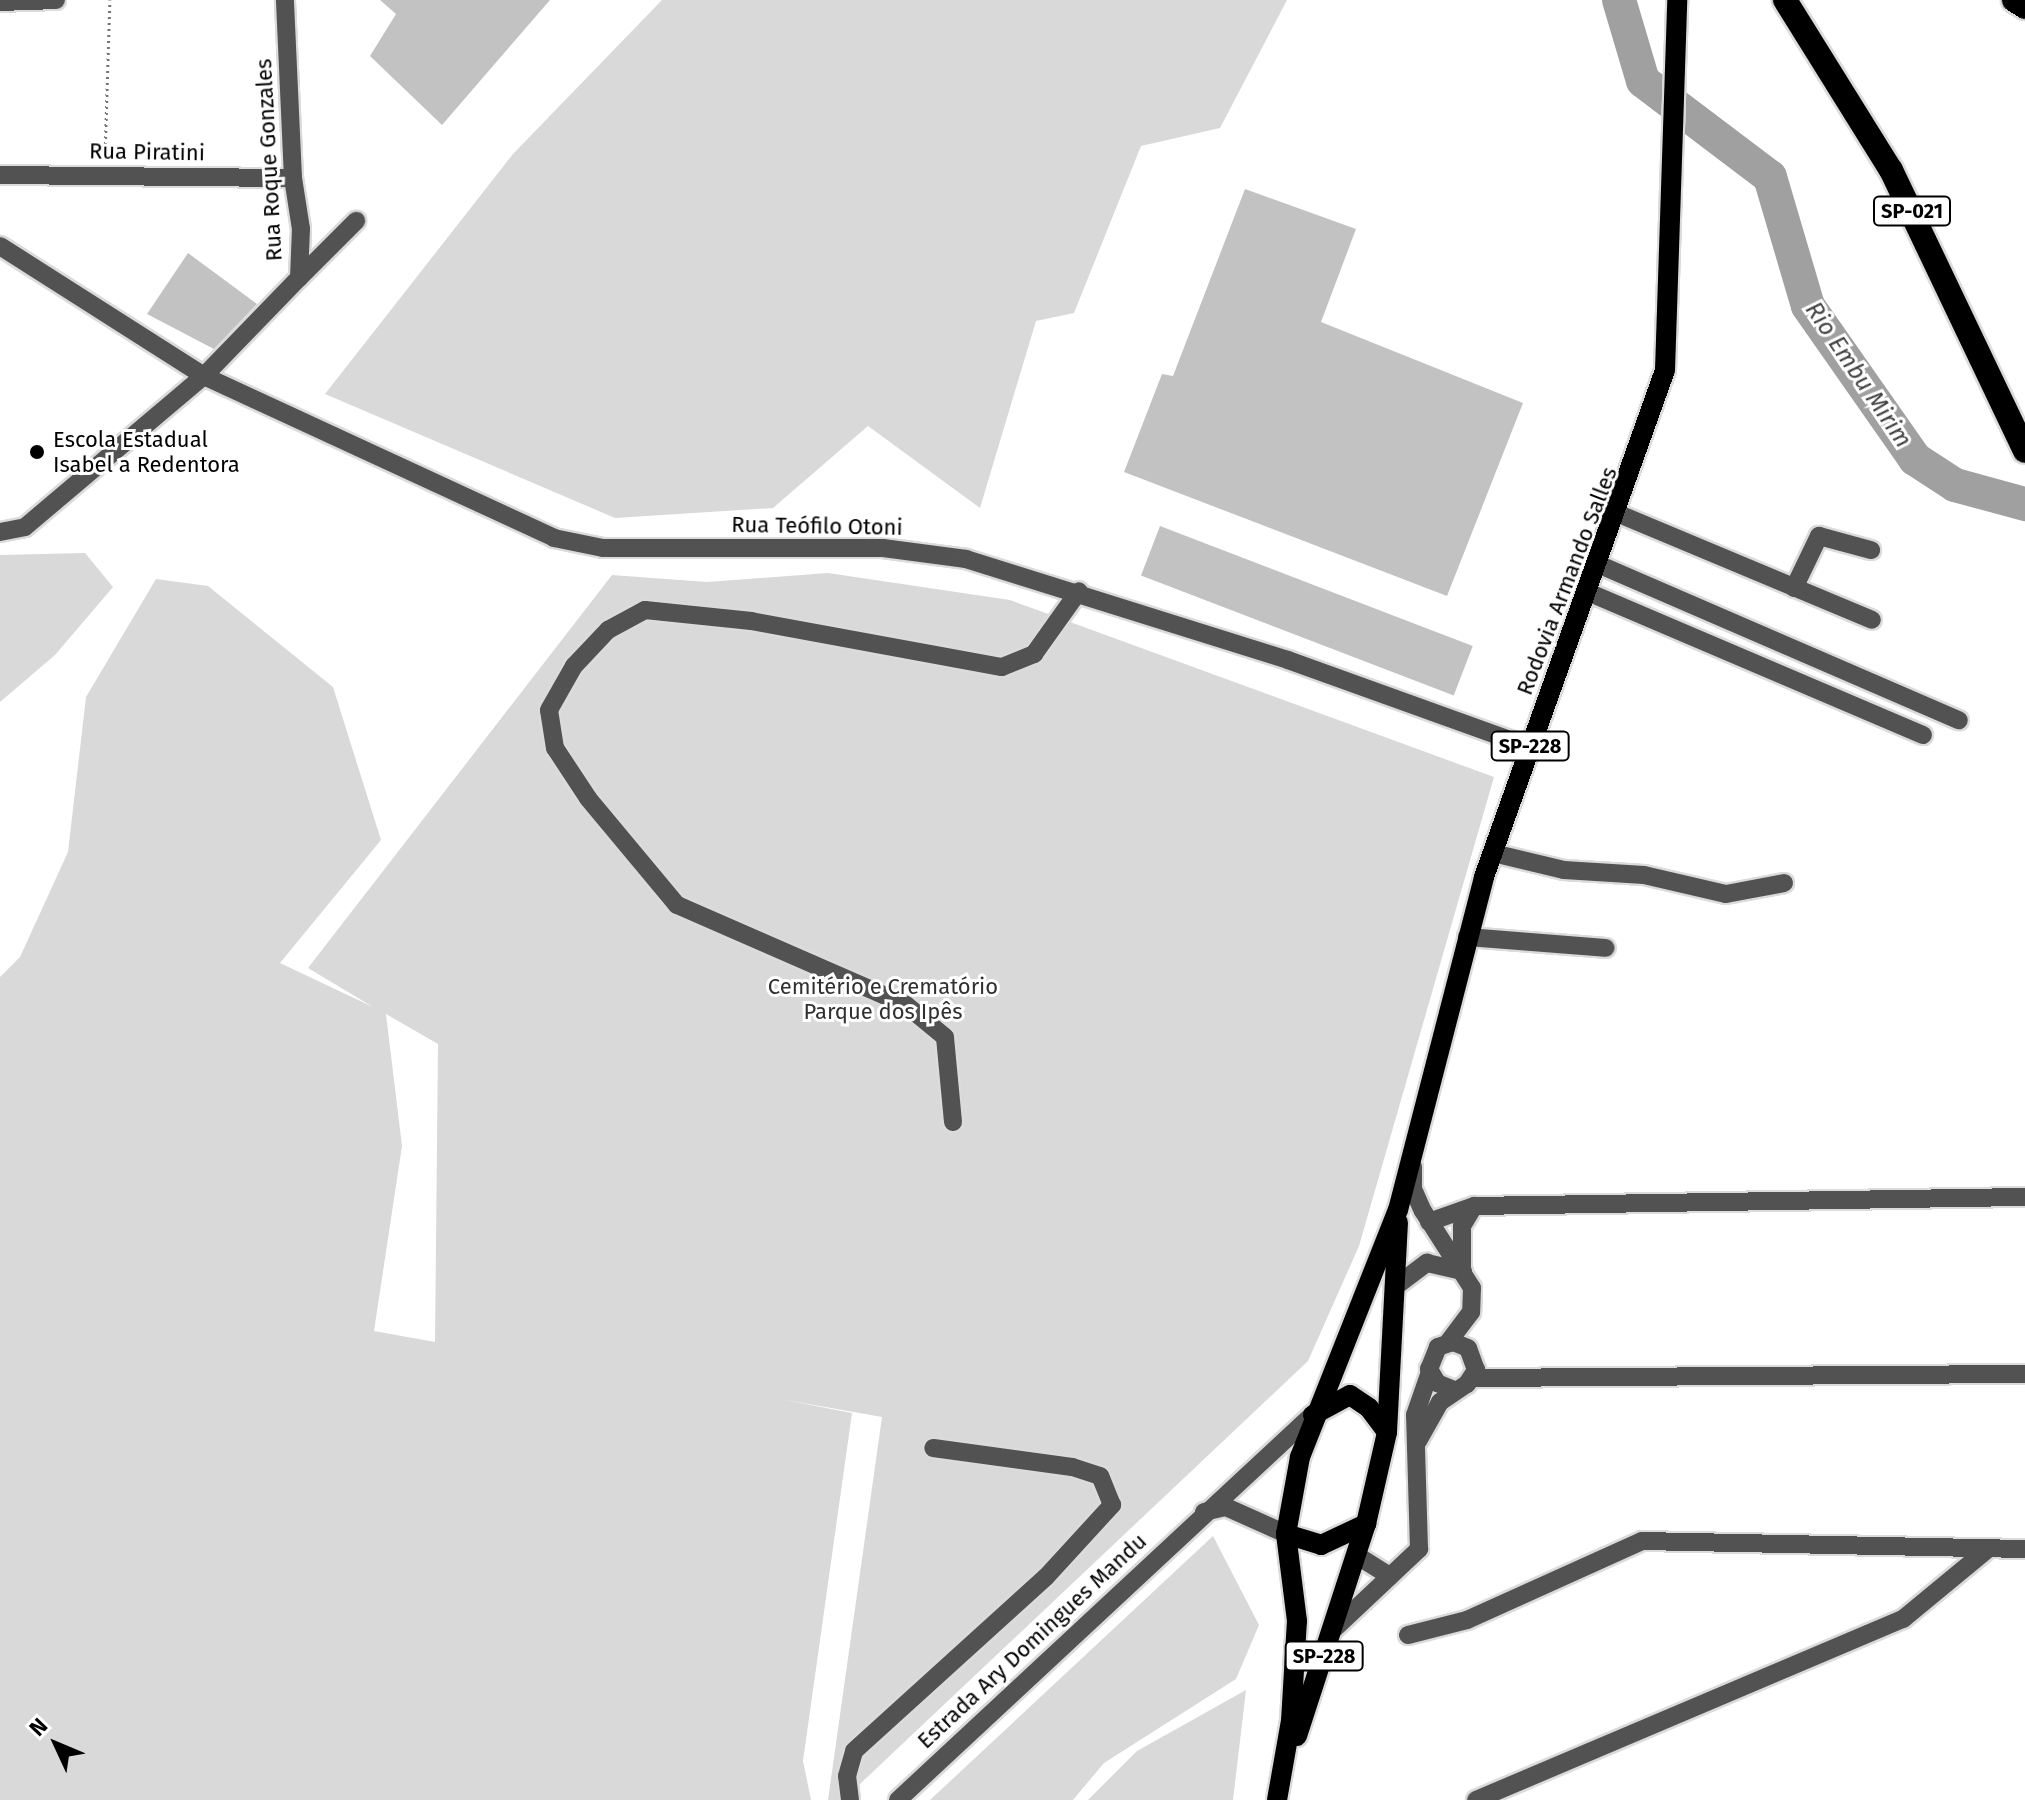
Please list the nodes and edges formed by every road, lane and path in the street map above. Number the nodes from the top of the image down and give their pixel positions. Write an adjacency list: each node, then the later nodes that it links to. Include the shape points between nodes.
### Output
1 (56, 0): 7 (street)
2 (110, 0): 10 (path)
3 (285, 0): 11 (street, Rua Roque Gonzales)
4 (1677, 0): 17 (main road, Rodovia Armando Salles / SP-228, via 1671,286 1657,407)
5 (1785, 0): 16 (highway, SP-021, via 1891,170)
6 (2014, 0): 8 (highway)
7 (0, 2)
8 (2025, 7)
9 (0, 175): 10 (street, Rua Piratini)
10 (105, 175): 11 (street, Rua Piratini)
11 (293, 178): 14 (street, Rua Roque Gonzales, via 301,229)
12 (356, 221): 14 (street)
13 (0, 246): 15 (street, Rua Teófilo Otoni)
14 (299, 278): 15 (street, Rua Roque Gonzales)
15 (204, 376): 18 (street, Rua Roque Gonzales, via 25,527); 22 (street, Rua Teófilo Otoni, via 554,538 603,548 883,548 966,559)
16 (2021, 442)
17 (1619, 514): 20 (main road, Rodovia Armando Salles / SP-228); 21 (street)
18 (0, 532)
19 (1871, 550): 21 (street, via 1819,536)
20 (1600, 565): 23 (main road, Rodovia Armando Salles / SP-228); 25 (street)
21 (1794, 588): 24 (street)
22 (1079, 591): 27 (street, Rua Teófilo Otoni); 32 (street, via 1034,654 1002,667 751,621 645,610 599,639 574,666 549,710 563,760 677,905 906,1005 945,1037)
23 (1590, 593): 26 (street); 27 (main road, Rodovia Armando Salles / SP-228)
24 (1872, 620)
25 (1959, 720)
26 (1923, 735)
27 (1530, 747): 28 (main road, Rodovia Armando Salles / SP-228)
28 (1493, 853): 29 (street, via 1564,870 1644,875 1726,894); 30 (main road, Rodovia Armando Salles / SP-228)
29 (1784, 883)
30 (1467, 937): 31 (street); 33 (main road, Rodovia Armando Salles / SP-228)
31 (1606, 948)
32 (953, 1122)
33 (1414, 1148): 36 (main road, Rodovia Armando Salles / SP-228); 37 (street, via 1413,1189)
34 (2025, 1197): 35 (street)
35 (1474, 1206): 37 (street); 38 (street, via 1462,1226)
36 (1398, 1210): 39 (main road, Rodovia Armando Salles / SP-228); 47 (main road, Rodovia Armando Salles / SP-228)
37 (1429, 1222): 38 (street)
38 (1463, 1271): 39 (street, via 1427,1263); 40 (street, via 1473,1301)
39 (1396, 1286): 48 (main road, Rodovia Armando Salles / SP-228)
40 (1466, 1319): 41 (street); 42 (street)
41 (1448, 1343): 42 (street); 43 (street, via 1433,1354)
42 (1468, 1348): 45 (street, via 1476,1362)
43 (1430, 1372): 46 (street); 49 (street, via 1415,1415)
44 (2025, 1374): 45 (street)
45 (1473, 1378): 46 (street)
46 (1452, 1389): 49 (street)
47 (1312, 1415): 48 (main road, via 1350,1395 1369,1408); 51 (street, Estrada Ary Domingues Mandu); 53 (main road, Rodovia Armando Salles / SP-228)
48 (1387, 1432): 52 (main road, Rodovia Armando Salles / SP-228)
49 (1418, 1441): 57 (street, via 1419,1549)
50 (933, 1448): 61 (street, via 1072,1467 1100,1476 1112,1505 1046,1577 854,1751 847,1776)
51 (1197, 1516): 53 (street, via 1226,1507); 62 (street, Estrada Ary Domingues Mandu)
52 (1366, 1524): 53 (main road, via 1321,1545); 56 (main road, Rodovia Armando Salles / SP-228)
53 (1286, 1534): 60 (main road, Rodovia Armando Salles / SP-228, via 1297,1621 1291,1721)
54 (1988, 1549): 55 (street); 59 (street, via 1642,1541 1467,1620); 63 (street, via 1903,1619)
55 (2025, 1549)
56 (1356, 1555): 57 (street); 58 (main road, Rodovia Armando Salles / SP-228)
57 (1390, 1576): 58 (street)
58 (1332, 1631): 60 (main road, Rodovia Armando Salles / SP-228)
59 (1408, 1635)
60 (1277, 1794)
61 (850, 1800)
62 (898, 1800)
63 (1476, 1800)

